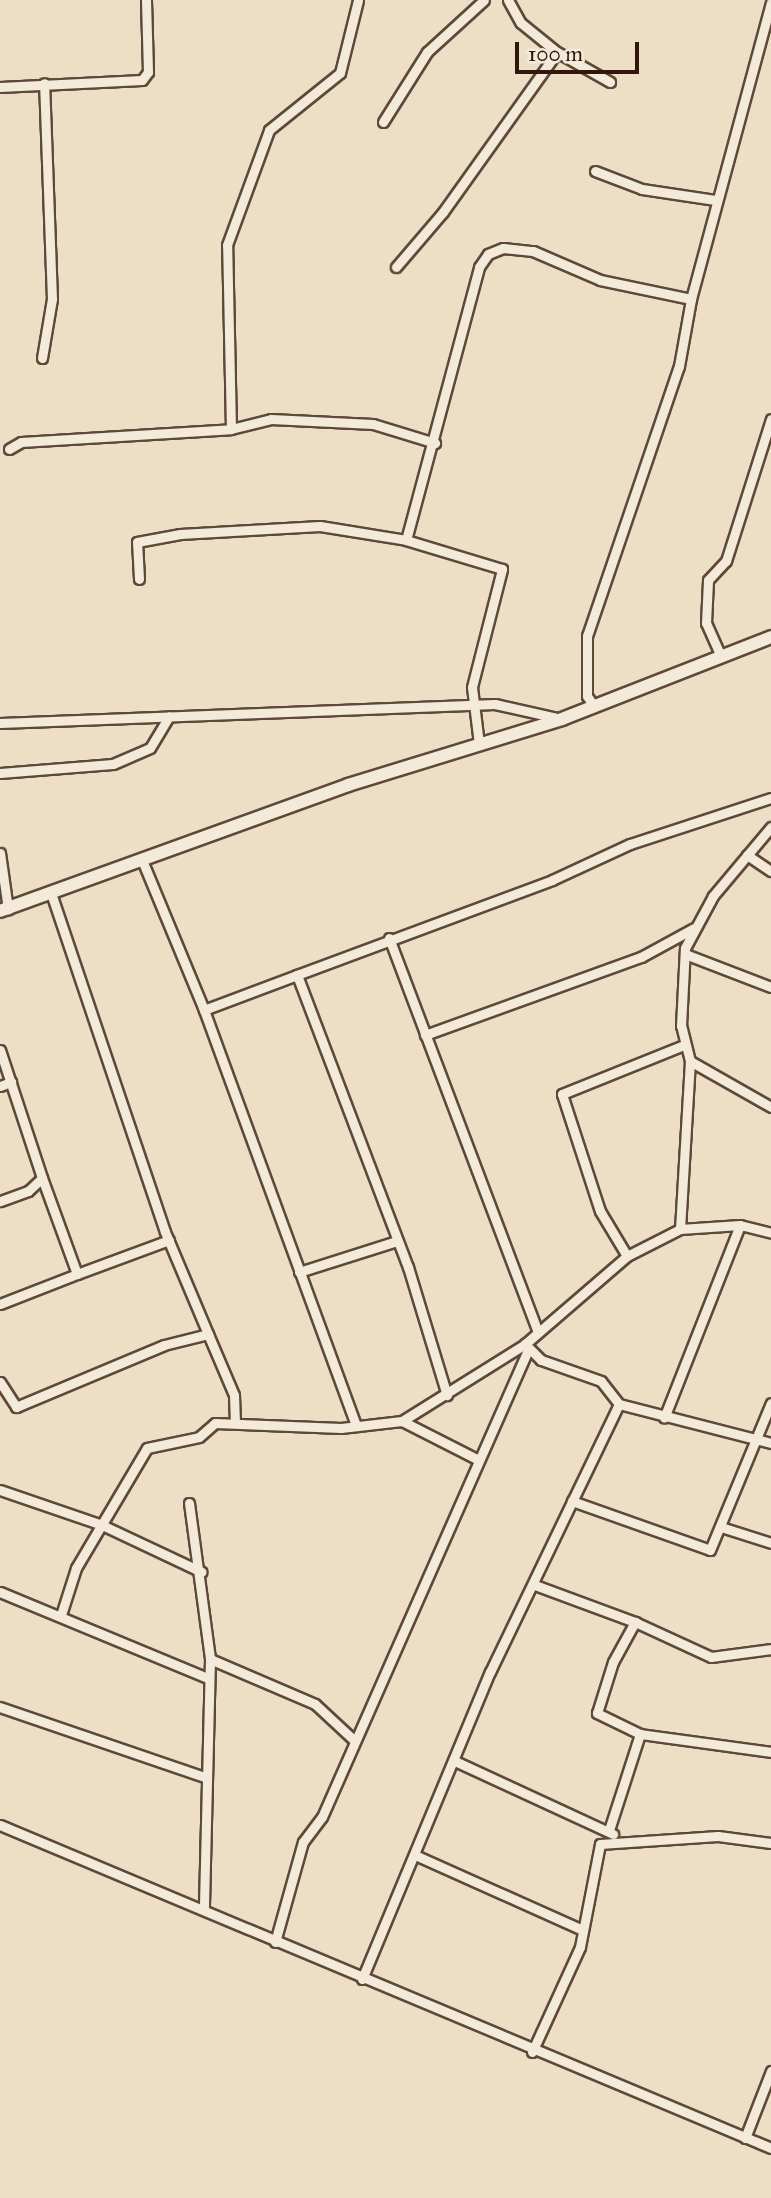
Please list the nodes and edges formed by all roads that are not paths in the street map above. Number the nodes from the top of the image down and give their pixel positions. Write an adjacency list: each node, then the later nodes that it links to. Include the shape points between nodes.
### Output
1 (146, 0): 8 (street, via 148,72 142,80)
2 (358, 0): 17 (street, via 340,73 269,130 227,245)
3 (484, 0): 10 (street, via 427,52)
4 (508, 0): 6 (street, via 521,23)
5 (771, 3): 12 (street)
6 (557, 52): 7 (street); 13 (street, via 443,212)
7 (610, 82)
8 (44, 83): 9 (street); 15 (street, via 52,299)
9 (0, 87)
10 (383, 122)
11 (595, 172): 12 (street, via 642,189)
12 (715, 200): 14 (street)
13 (396, 267)
14 (691, 299): 18 (street, via 600,280 533,251 488,254); 25 (street, via 679,366 587,636 587,696)
15 (43, 358)
16 (771, 419): 23 (street, via 726,561 708,580 706,623)
17 (231, 429): 18 (street, via 271,419 373,424); 19 (street, via 21,442)
18 (435, 443): 20 (street)
19 (9, 449)
20 (406, 540): 21 (street, via 320,526 180,534 137,542); 24 (street, via 502,569 492,625 474,676)
21 (139, 579)
22 (771, 636): 23 (street)
23 (719, 652): 25 (street)
24 (474, 704): 26 (street); 27 (street, via 543,710); 29 (street)
25 (594, 706): 27 (street)
26 (169, 716): 28 (street); 30 (street, via 150,748 122,761)
27 (562, 719): 29 (street)
28 (0, 723)
29 (479, 744): 35 (street)
30 (0, 774)
31 (771, 798): 40 (street, via 629,844 552,880)
32 (771, 827): 34 (street)
33 (0, 853): 38 (street)
34 (747, 855): 36 (street); 39 (street)
35 (142, 860): 37 (street); 44 (street)
36 (771, 871)
37 (52, 896): 38 (street); 57 (street)
38 (4, 910)
39 (694, 928): 41 (street); 45 (street, via 640,957)
40 (389, 938): 42 (street); 45 (street)
41 (685, 954): 43 (street); 46 (street)
42 (297, 975): 44 (street); 58 (street)
43 (771, 987)
44 (204, 1010): 60 (street)
45 (425, 1035): 63 (street)
46 (684, 1045): 48 (street); 59 (street, via 562,1094 600,1211)
47 (0, 1050): 49 (street)
48 (690, 1061): 51 (street); 55 (street)
49 (11, 1082): 50 (street); 52 (street)
50 (0, 1086)
51 (771, 1107)
52 (42, 1178): 53 (street, via 28,1191); 61 (street)
53 (0, 1201)
54 (740, 1225): 55 (street); 56 (street); 70 (street)
55 (680, 1229): 59 (street)
56 (771, 1233)
57 (169, 1240): 61 (street); 64 (street)
58 (397, 1241): 60 (street); 67 (street)
59 (627, 1256): 63 (street)
60 (299, 1272): 73 (street)
61 (77, 1274): 62 (street)
62 (0, 1304)
63 (537, 1330): 65 (street)
64 (208, 1334): 66 (street, via 164,1345 16,1407); 72 (street, via 234,1395)
65 (528, 1347): 67 (street, via 513,1351); 68 (street, via 541,1360 601,1381); 76 (street)
66 (0, 1382)
67 (447, 1395): 71 (street)
68 (619, 1404): 70 (street); 78 (street)
69 (771, 1404): 74 (street)
70 (664, 1418): 74 (street)
71 (402, 1421): 73 (street); 76 (street)
72 (235, 1423): 73 (street); 80 (street, via 215,1423 199,1437 147,1448)
73 (356, 1426)
74 (752, 1443): 75 (street); 81 (street)
75 (771, 1443)
76 (479, 1460): 93 (street)
77 (0, 1490): 80 (street)
78 (572, 1501): 81 (street, via 710,1550); 84 (street)
79 (189, 1503): 83 (street)
80 (102, 1525): 83 (street); 86 (street, via 76,1567)
81 (721, 1527): 82 (street)
82 (771, 1543)
83 (202, 1572): 89 (street)
84 (535, 1585): 87 (street); 95 (street, via 491,1672)
85 (0, 1592): 86 (street)
86 (61, 1615): 90 (street)
87 (635, 1622): 88 (street, via 711,1657); 92 (street, via 613,1662 597,1713)
88 (771, 1649)
89 (210, 1658): 90 (street); 93 (street, via 315,1704)
90 (208, 1678): 96 (street)
91 (0, 1707): 96 (street)
92 (640, 1734): 94 (street); 98 (street)
93 (355, 1741): 104 (street, via 322,1817 303,1842)
94 (771, 1752)
95 (457, 1762): 98 (street); 101 (street)
96 (205, 1777): 102 (street)
97 (0, 1825): 102 (street)
98 (609, 1830): 99 (street)
99 (616, 1838): 100 (street, via 718,1836); 103 (street, via 600,1844)
100 (771, 1843)
101 (415, 1855): 103 (street); 105 (street)
102 (204, 1910): 104 (street)
103 (583, 1930): 106 (street)
104 (275, 1942): 105 (street)
105 (362, 1979): 106 (street)
106 (532, 2052): 108 (street)
107 (771, 2071): 108 (street)
108 (745, 2138): 109 (street)
109 (771, 2148)

